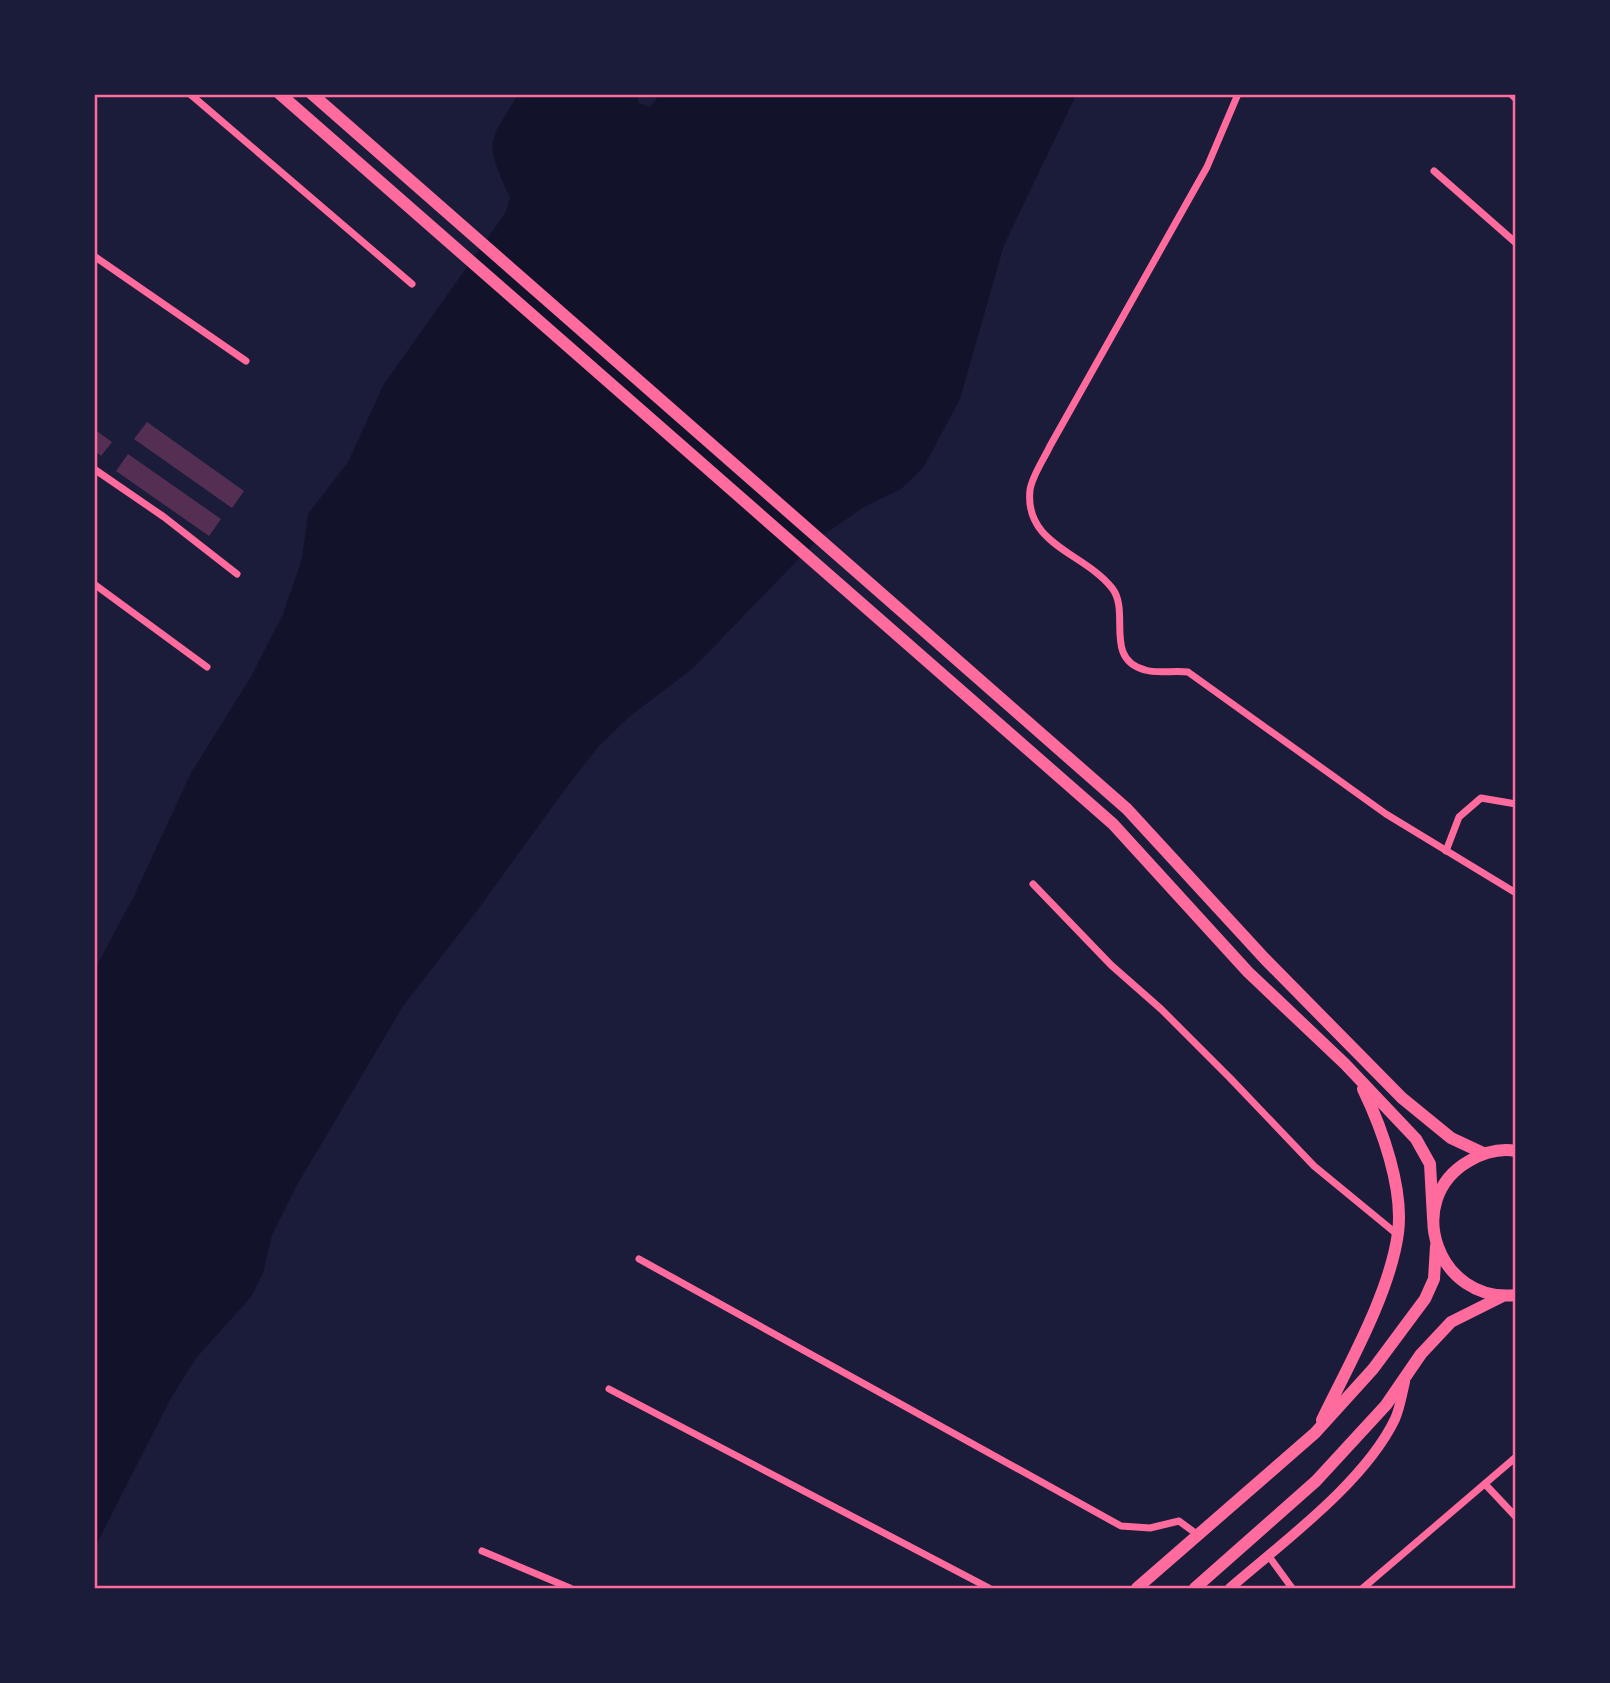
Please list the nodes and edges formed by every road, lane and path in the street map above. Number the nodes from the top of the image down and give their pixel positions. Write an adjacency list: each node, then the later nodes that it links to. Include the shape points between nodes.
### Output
1 (190, 94): 10 (street)
2 (280, 94): 20 (main road, via 1113,824 1248,972)
3 (312, 94): 22 (main road, via 1127,809 1402,1098 1451,1138)
4 (1238, 94): 17 (street, via 1207,167 1050,446 1030,489 1032,517 1043,536 1116,593 1122,652 1134,666 1147,671 1188,672)
5 (1511, 94): 6 (street)
6 (1516, 99)
7 (1434, 171): 8 (street)
8 (1516, 243)
9 (94, 256): 11 (street)
10 (412, 284)
11 (246, 361)
12 (94, 469): 13 (street)
13 (237, 573)
14 (94, 584): 15 (street)
15 (207, 667)
16 (1516, 804): 17 (street, via 1480,798 1459,817)
17 (1446, 851): 19 (street)
18 (1033, 884): 24 (street, via 1314,1166)
19 (1516, 893)
20 (1357, 1076): 23 (main road, via 1416,1139 1430,1164); 24 (main road, via 1380,1124 1399,1214)
21 (1516, 1151): 22 (main road)
22 (1483, 1153): 23 (main road, via 1458,1167 1440,1190)
23 (1433, 1218): 25 (main road)
24 (1398, 1235): 31 (main road, via 1377,1303)
25 (1436, 1246): 28 (main road, via 1450,1271 1473,1289); 31 (main road, via 1434,1279 1425,1299 1373,1369)
26 (639, 1259): 35 (street, via 1121,1526 1150,1528 1179,1521)
27 (1516, 1295): 28 (main road)
28 (1501, 1297): 29 (main road, via 1451,1322)
29 (1406, 1377): 37 (street, via 1396,1416 1382,1442 1357,1473); 41 (main road, via 1387,1405 1316,1480)
30 (609, 1390): 39 (street)
31 (1315, 1433): 35 (main road)
32 (1516, 1457): 33 (street)
33 (1486, 1484): 34 (street); 44 (street)
34 (1516, 1517)
35 (1199, 1536): 40 (main road)
36 (481, 1551): 38 (street)
37 (1268, 1555): 42 (street); 43 (street)
38 (570, 1588)
39 (989, 1588)
40 (1136, 1588)
41 (1195, 1588)
42 (1230, 1588)
43 (1292, 1588)
44 (1363, 1588)

